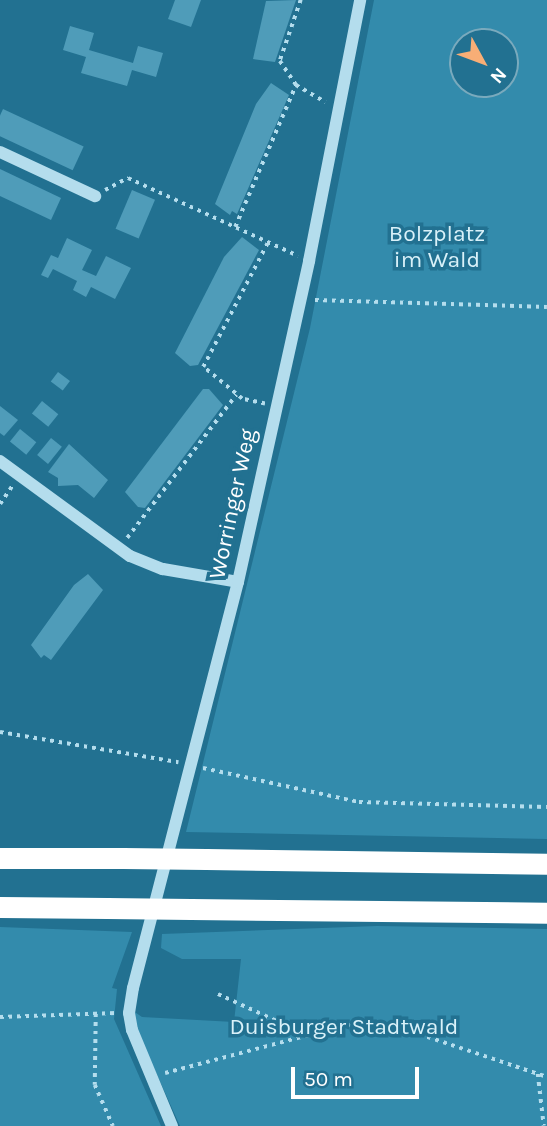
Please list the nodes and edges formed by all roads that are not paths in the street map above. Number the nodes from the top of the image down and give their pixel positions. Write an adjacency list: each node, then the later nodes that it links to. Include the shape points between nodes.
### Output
1 (360, 0): 5 (street, Worringer Weg, via 301,299)
2 (0, 152): 3 (street)
3 (95, 196)
4 (0, 461): 5 (street, via 118,549 163,569)
5 (237, 582): 10 (street, Worringer Weg, via 140,953 129,1013)
6 (0, 858): 7 (highway, bridge)
7 (547, 864)
8 (0, 907): 9 (highway, bridge)
9 (547, 913)
10 (172, 1126)

